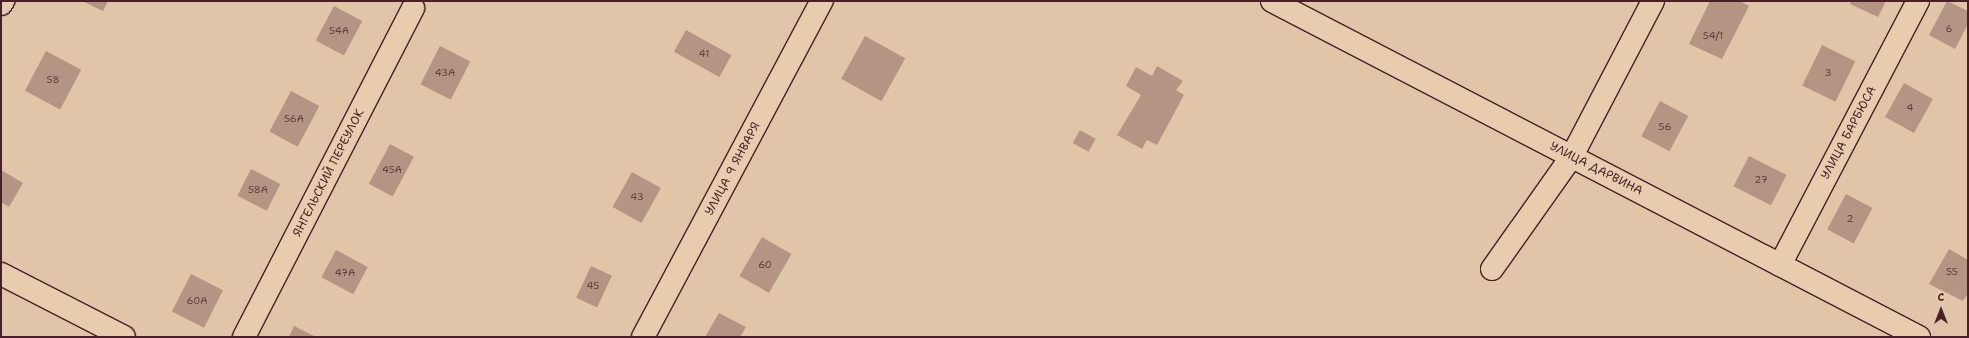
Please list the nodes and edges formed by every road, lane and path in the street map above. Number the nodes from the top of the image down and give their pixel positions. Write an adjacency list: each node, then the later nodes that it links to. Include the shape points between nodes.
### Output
1 (3, 1): 6 (street)
2 (822, 1): 14 (street, УЛИЦА 9 ЯНВАРЯ)
3 (1272, 1): 8 (street, УЛИЦА ДАРВИНА)
4 (1653, 1): 8 (street)
5 (1918, 1): 9 (street, УЛИЦА БАРБЮСА)
6 (1, 4)
7 (413, 8): 13 (street, ЯНГЕЛЬСКИЙ ПЕРЕУЛОК)
8 (1572, 156): 9 (street, УЛИЦА ДАРВИНА); 10 (street)
9 (1780, 265): 15 (street, УЛИЦА ДАРВИНА)
10 (1492, 269)
11 (1, 274): 12 (street)
12 (124, 337)
13 (244, 337)
14 (644, 337)
15 (1919, 337)

